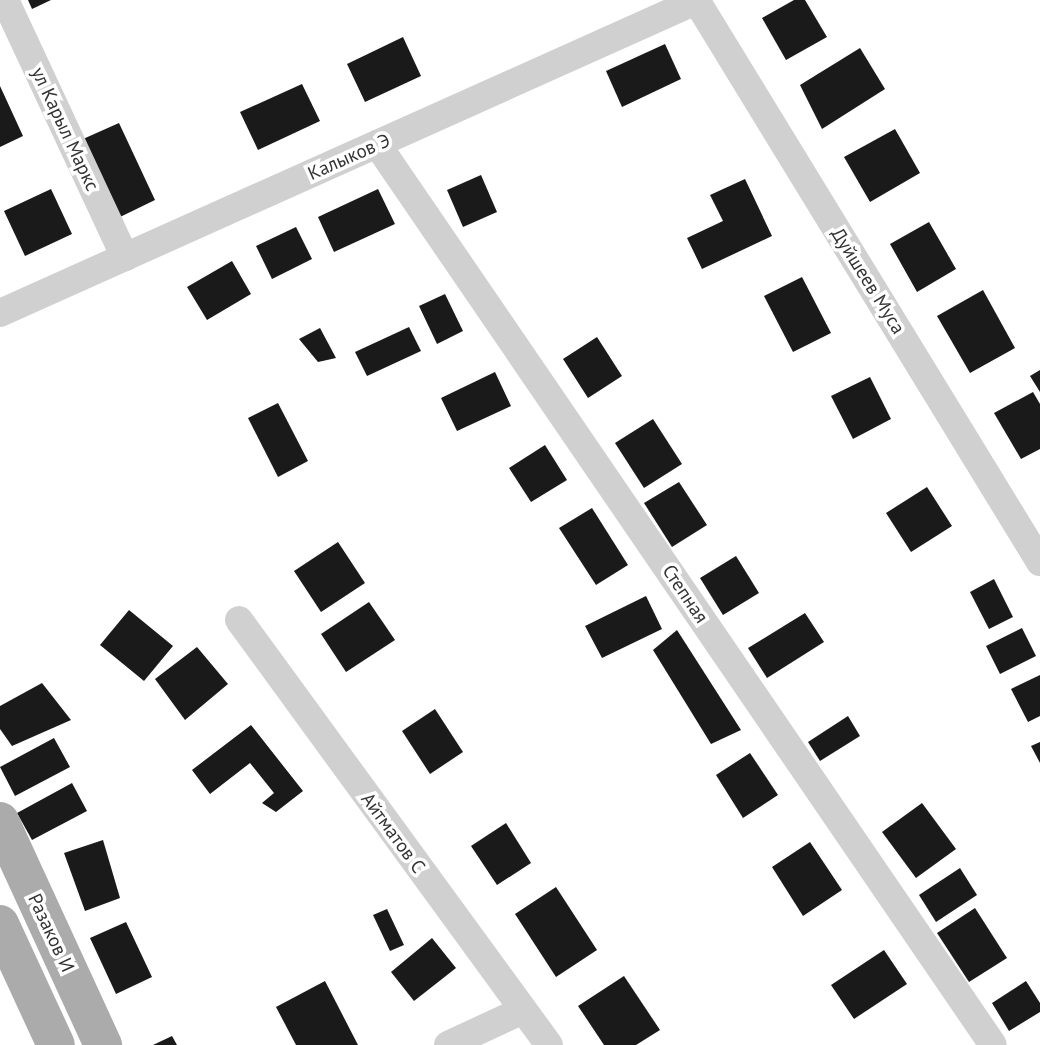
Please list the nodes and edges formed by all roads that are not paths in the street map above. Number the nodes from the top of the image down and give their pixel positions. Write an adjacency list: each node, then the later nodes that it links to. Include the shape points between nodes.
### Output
1 (5, 0): 4 (street, ул Карыл Маркс)
2 (697, 0): 3 (street, Калыков Э); 6 (street, Дуйшеев Муса)
3 (377, 144): 4 (street, Калыков Э); 15 (street, Степная)
4 (125, 257): 5 (street, Калыков Э)
5 (0, 313)
6 (1040, 562)
7 (239, 620): 10 (street, Айтматов С)
8 (0, 821): 12 (main road, Разаков И)
9 (0, 924): 11 (main road)
10 (521, 1010): 13 (street); 14 (street, Айтматов С)
11 (55, 1045)
12 (103, 1045)
13 (447, 1045)
14 (549, 1045)
15 (993, 1045)

